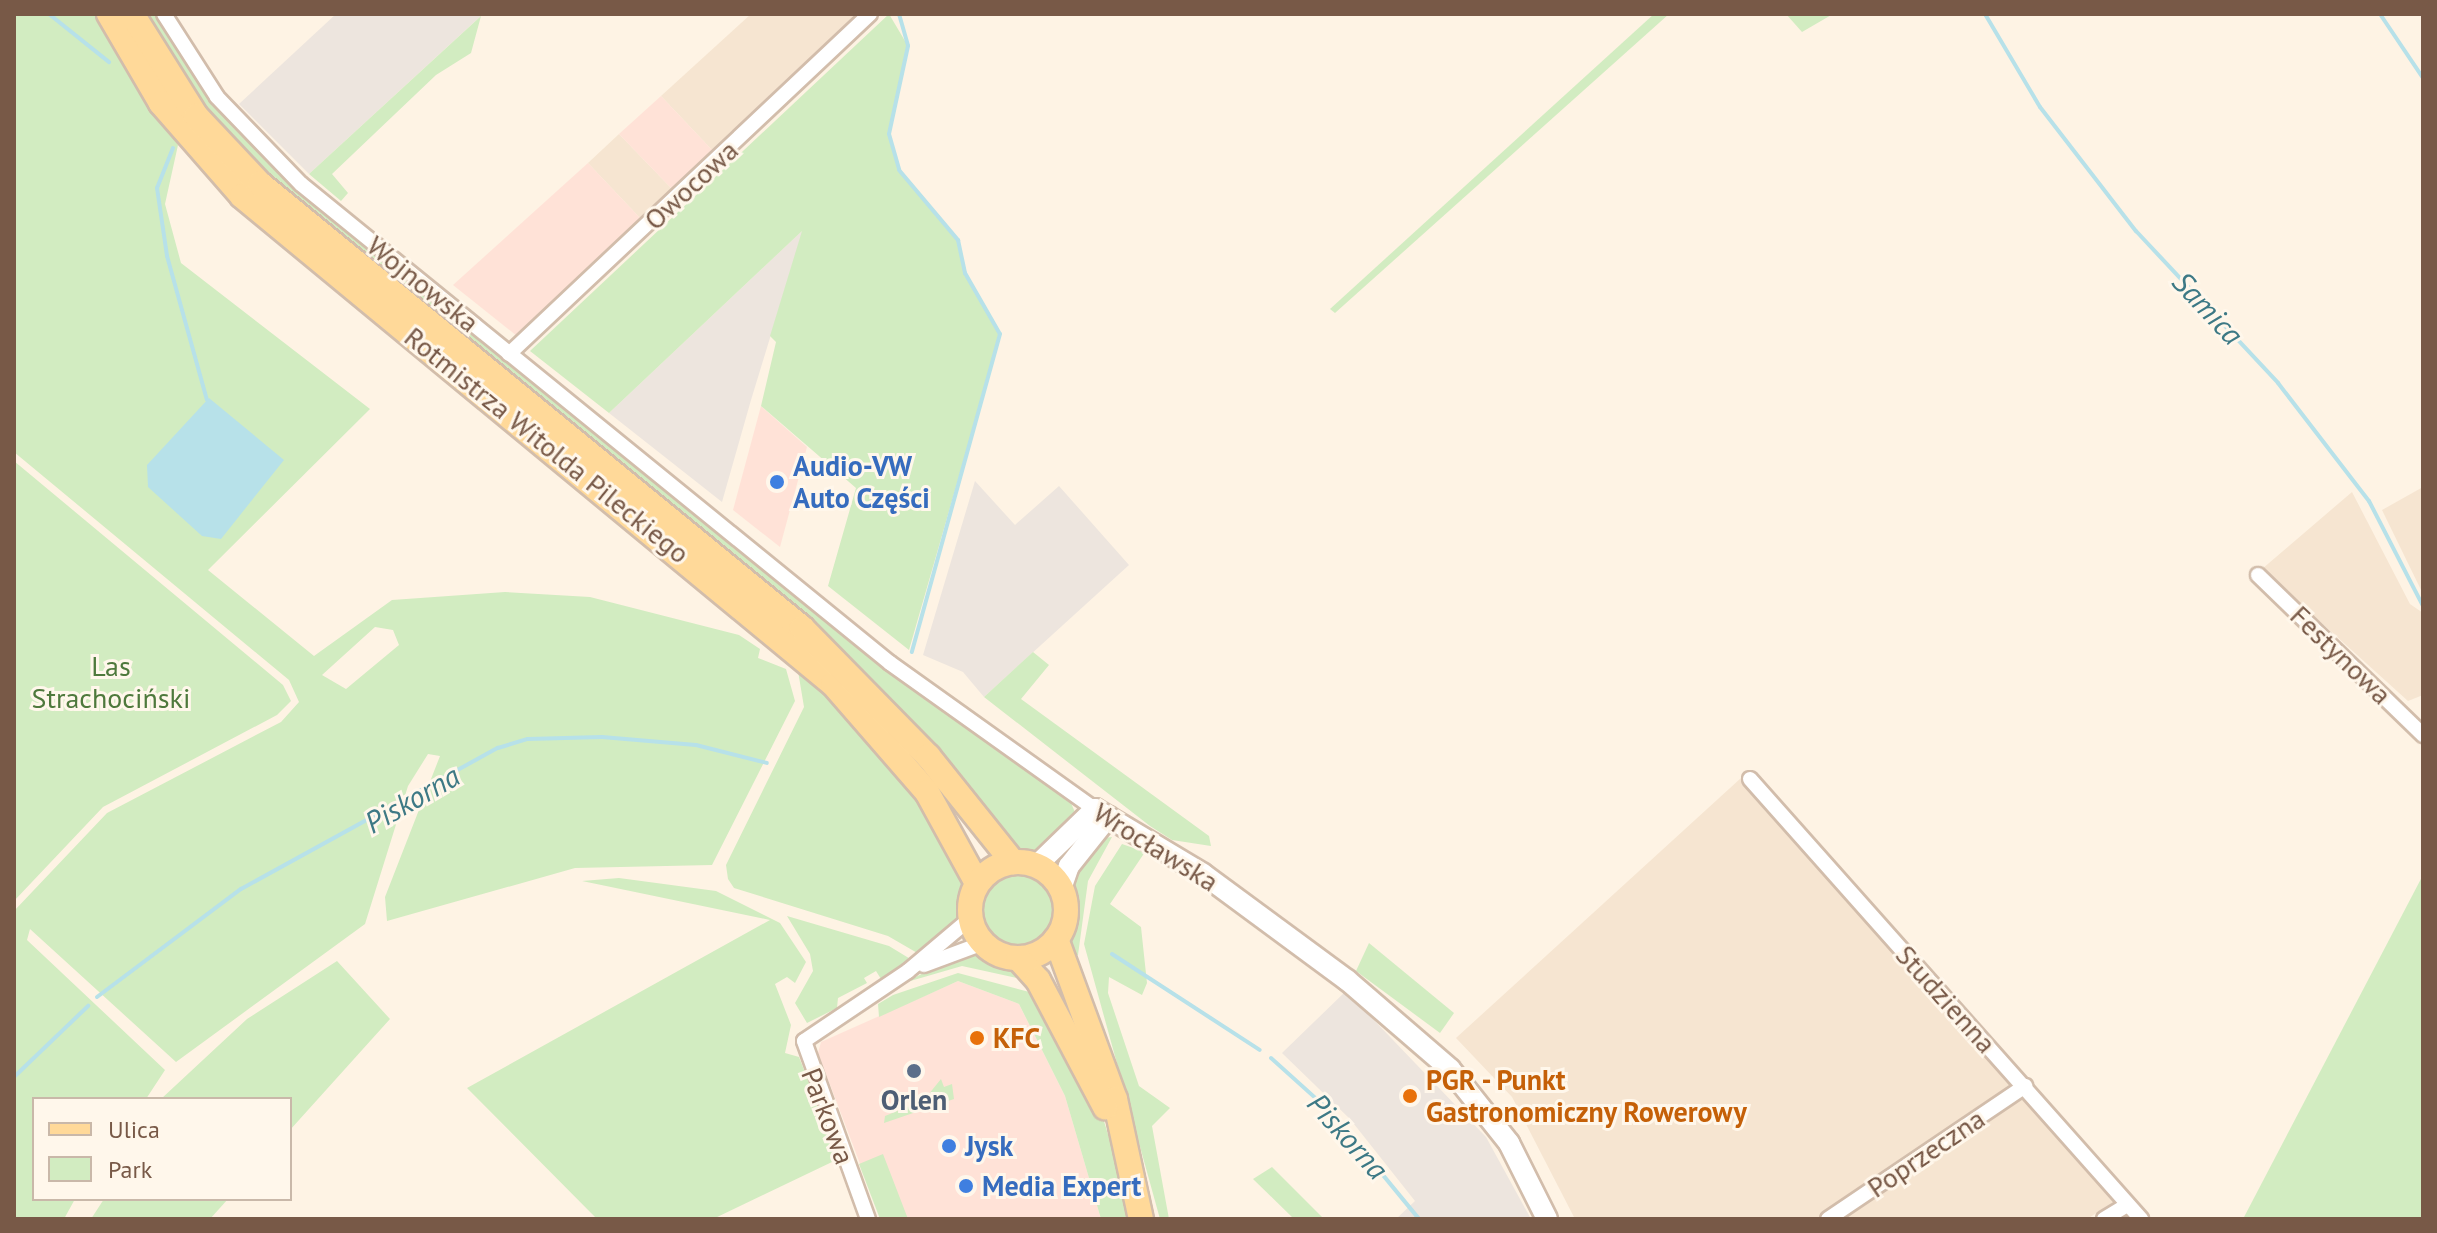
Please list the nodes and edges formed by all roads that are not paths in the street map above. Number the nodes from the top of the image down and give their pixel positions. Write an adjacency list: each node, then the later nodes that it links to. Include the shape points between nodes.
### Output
1 (109, 14): 12 (main road, Rotmistrza Witolda Pileckiego, via 170,115 242,196 833,684 927,792)
2 (132, 14): 11 (main road, Rotmistrza Witolda Pileckiego, via 196,116 260,184 802,628 928,756)
3 (164, 14): 5 (street, Wojnowska, via 217,97 263,149)
4 (870, 14): 5 (street, Owocowa)
5 (509, 354): 6 (street, Wojnowska)
6 (716, 522): 10 (street, Wrocławska, via 959,717)
7 (2258, 575): 8 (street, Festynowa)
8 (2423, 735)
9 (1750, 779): 19 (street, Studzienna)
10 (1102, 813): 11 (main road); 13 (main road); 24 (main road, Wrocławska, via 1257,911 1420,1040 1486,1110)
11 (1024, 864): 12 (main road); 13 (main road)
12 (977, 883): 14 (main road)
13 (1061, 889): 15 (main road, via 1065,915)
14 (971, 918): 16 (main road); 18 (street)
15 (1056, 939): 17 (main road); 20 (main road, via 1115,1099)
16 (983, 943): 17 (main road); 18 (street)
17 (1018, 958): 20 (main road, via 1038,980)
18 (908, 971): 22 (street, Parkowa, via 804,1041)
19 (2025, 1086): 21 (street, Studzienna); 25 (street, Poprzeczna)
20 (1127, 1154): 23 (main road)
21 (2127, 1205): 26 (street); 27 (street, Studzienna)
22 (868, 1219)
23 (1141, 1219)
24 (1547, 1219)
25 (1828, 1219)
26 (2104, 1219)
27 (2141, 1219)

